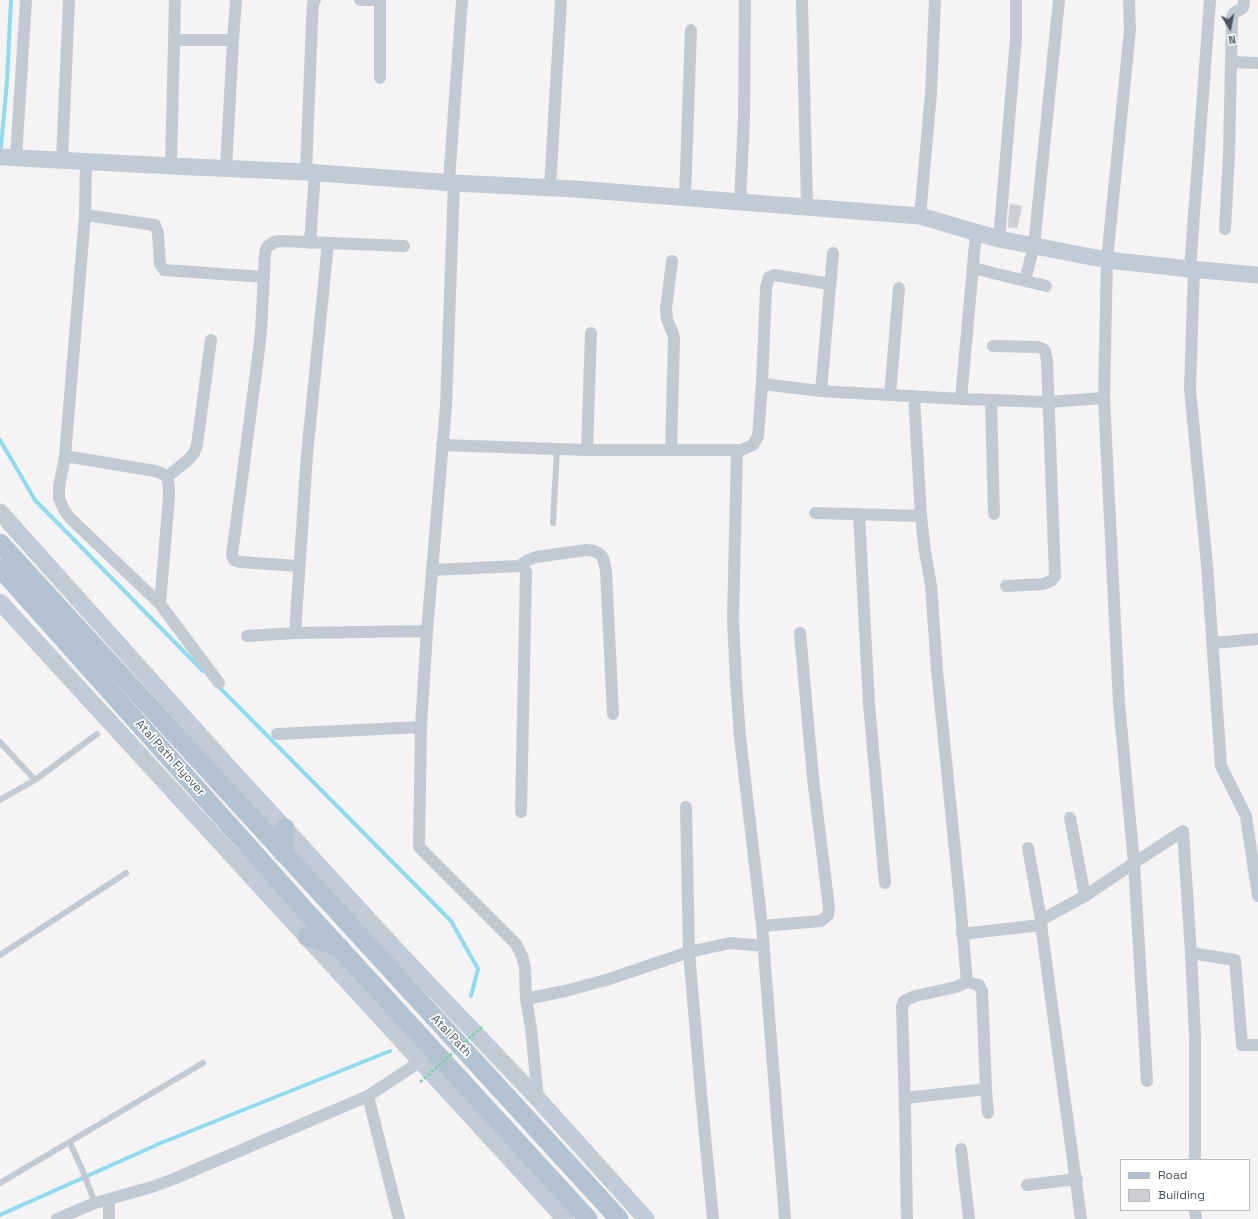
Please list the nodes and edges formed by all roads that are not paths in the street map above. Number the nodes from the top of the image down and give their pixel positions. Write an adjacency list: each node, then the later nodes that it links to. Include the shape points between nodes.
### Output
1 (26, 0): 24 (street)
2 (69, 0): 25 (street)
3 (175, 0): 19 (street)
4 (236, 0): 20 (street)
5 (315, 0): 29 (street, via 312,21)
6 (360, 0): 7 (street)
7 (379, 0): 23 (street)
8 (462, 0): 30 (street)
9 (561, 0): 31 (street)
10 (744, 0): 33 (street, via 744,118)
11 (802, 0): 34 (street)
12 (935, 0): 36 (street, via 931,93)
13 (1016, 0): 39 (street, via 1016,39)
14 (1059, 0): 43 (street)
15 (1129, 0): 45 (street, via 1130,30)
16 (1210, 0): 48 (street)
17 (1244, 0): 21 (street, via 1244,8 1232,17)
18 (691, 30): 32 (street)
19 (174, 40): 20 (street); 27 (street)
20 (233, 40): 28 (street)
21 (1231, 62): 22 (street); 37 (street)
22 (1258, 64)
23 (380, 78)
24 (8, 158): 25 (street)
25 (62, 161): 26 (street)
26 (86, 162): 27 (street); 35 (street)
27 (171, 166): 28 (street)
28 (226, 169): 29 (street)
29 (311, 172): 30 (street); 40 (street)
30 (452, 183): 31 (street); 66 (street, via 446,406)
31 (550, 188): 32 (street)
32 (686, 198): 33 (street)
33 (740, 202): 34 (street)
34 (807, 207): 36 (street)
35 (85, 215): 50 (street, via 155,226 158,233 160,264 164,270); 71 (street)
36 (920, 216): 38 (street)
37 (1225, 229)
38 (976, 232): 39 (street); 47 (street)
39 (999, 239): 43 (street)
40 (310, 243): 41 (street); 50 (street, via 269,244 265,252)
41 (328, 243): 42 (street); 80 (street)
42 (404, 246)
43 (1034, 246): 45 (street); 51 (street)
44 (833, 253): 52 (street)
45 (1107, 260): 48 (street); 62 (street)
46 (672, 261): 69 (street, via 666,309 674,338)
47 (973, 268): 51 (street); 63 (street)
48 (1192, 269): 49 (street); 92 (street, via 1190,389)
49 (1258, 275)
50 (264, 277): 80 (street, via 257,364 232,555 234,560 240,562)
51 (1025, 280): 53 (street)
52 (830, 284): 58 (street, via 769,277 766,288); 59 (street)
53 (1046, 286)
54 (899, 288): 60 (street)
55 (591, 332): 68 (street)
56 (211, 340): 72 (street, via 197,445 189,459)
57 (993, 346): 65 (street, via 1043,349 1047,360)
58 (762, 384): 59 (street); 70 (street, via 758,436 753,445)
59 (821, 391): 60 (street)
60 (890, 395): 61 (street)
61 (914, 396): 63 (street); 77 (street)
62 (1104, 398): 65 (street); 107 (street, via 1118,702)
63 (961, 399): 64 (street)
64 (991, 400): 65 (street); 76 (street)
65 (1048, 402): 84 (street, via 1055,576 1043,584)
66 (442, 445): 67 (street); 83 (street)
67 (557, 449): 68 (street); 78 (lane)
68 (587, 450): 69 (street)
69 (671, 450): 70 (street)
70 (737, 450): 114 (street, via 733,620 736,681)
71 (64, 456): 72 (street, via 155,471); 86 (street, via 58,487 64,510)
72 (167, 477): 86 (street, via 169,497)
73 (0, 512): 104 (street)
74 (815, 514): 75 (street)
75 (858, 514): 77 (street); 109 (street, via 869,704)
76 (994, 514)
77 (921, 516): 113 (street, via 931,585)
78 (553, 523)
79 (0, 543): 106 (main road, Atal Path Flyover)
80 (299, 566): 88 (street)
81 (519, 566): 83 (street); 94 (street, via 536,557 586,550 594,551 603,558 606,571); 102 (street, via 525,570 526,577)
82 (0, 568): 116 (main road, Atal Path Flyover)
83 (432, 570): 87 (street)
84 (1006, 586)
85 (0, 602): 115 (street)
86 (160, 604): 93 (street)
87 (427, 631): 88 (street); 95 (street)
88 (295, 633): 90 (street)
89 (800, 633): 114 (street, via 813,778 829,908 828,915 821,921)
90 (247, 636)
91 (1258, 639): 92 (street)
92 (1213, 643): 111 (street, via 1221,766 1246,816)
93 (219, 683)
94 (612, 714)
95 (421, 727): 97 (street); 121 (street, via 419,847 516,944 525,968)
96 (97, 734): 99 (lane)
97 (277, 734)
98 (0, 742): 99 (lane)
99 (35, 780): 100 (lane)
100 (0, 800)
101 (686, 807): 117 (street)
102 (521, 812)
103 (1070, 818): 110 (street)
104 (285, 828): 106 (main road); 129 (street)
105 (1028, 848): 112 (street)
106 (283, 853): 145 (main road, Atal Path)
107 (1134, 863): 110 (street); 118 (street, via 1183,831); 125 (street)
108 (126, 872): 119 (lane)
109 (885, 883)
110 (1085, 896): 112 (street)
111 (1258, 896)
112 (1041, 922): 113 (street); 134 (street)
113 (962, 934): 120 (street)
114 (763, 935): 117 (street); 148 (street)
115 (307, 938): 116 (main road); 123 (street)
116 (341, 947): 144 (main road, Atal Path Flyover)
117 (690, 952): 121 (street, via 565,992); 147 (street)
118 (1191, 953): 122 (street, via 1235,960 1242,1045); 133 (street, via 1195,1035)
119 (0, 955)
120 (967, 982): 126 (street, via 979,985 982,991); 128 (street, via 904,1001 902,1011)
121 (526, 999): 129 (street)
122 (1258, 1045)
123 (418, 1059): 127 (street, via 412,1067); 139 (street)
124 (203, 1063): 131 (lane)
125 (1147, 1081)
126 (986, 1089): 128 (street); 130 (street)
127 (368, 1096): 138 (street, via 176,1178); 142 (street)
128 (905, 1098): 149 (street)
129 (538, 1099): 146 (street)
130 (988, 1112)
131 (70, 1142): 135 (lane); 137 (lane)
132 (961, 1149): 150 (street)
133 (1195, 1159)
134 (1077, 1179): 136 (street); 151 (street)
135 (0, 1183)
136 (1027, 1185)
137 (93, 1198): 138 (street); 140 (street)
138 (109, 1199): 141 (street)
139 (552, 1211): 143 (street)
140 (57, 1219)
141 (109, 1219)
142 (399, 1219)
143 (566, 1219)
144 (588, 1219)
145 (619, 1219)
146 (646, 1219)
147 (713, 1219)
148 (785, 1219)
149 (907, 1219)
150 (969, 1219)
151 (1081, 1219)

